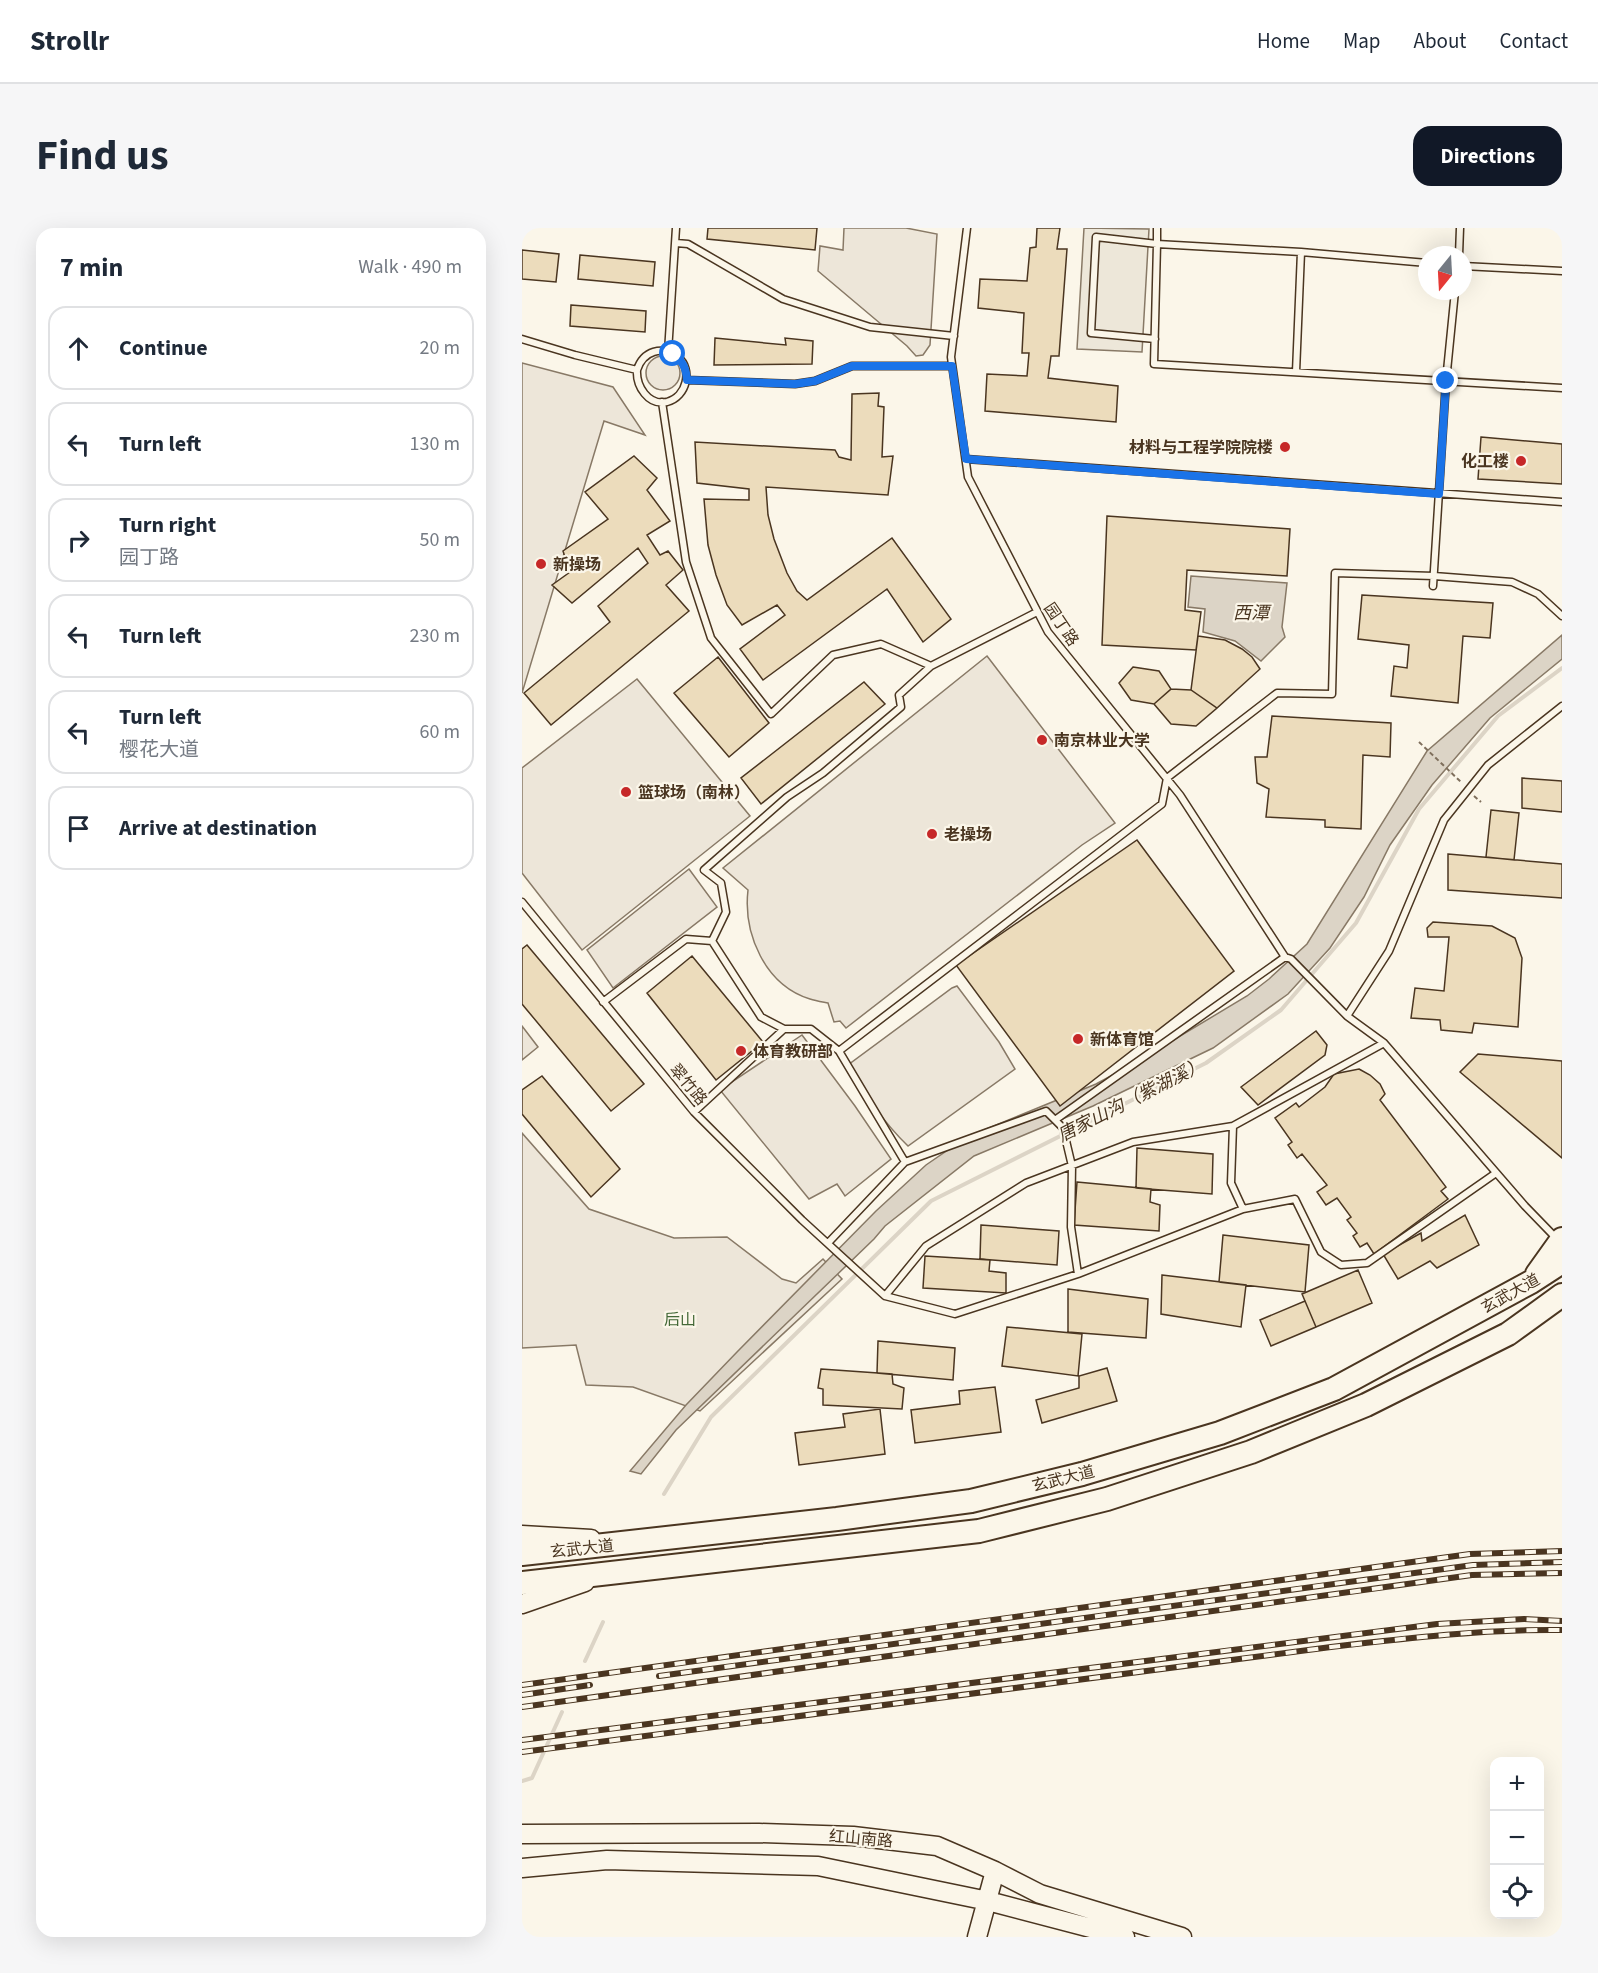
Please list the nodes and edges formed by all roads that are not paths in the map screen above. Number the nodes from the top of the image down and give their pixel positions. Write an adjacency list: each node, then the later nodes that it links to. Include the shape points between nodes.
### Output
1 (676, 228): 5 (lane)
2 (967, 228): 13 (lane, 园丁路)
3 (1157, 228): 6 (lane)
4 (1460, 228): 7 (lane)
5 (676, 243): 13 (lane, via 688,244 783,299 870,327); 16 (lane)
6 (1156, 244): 8 (lane); 15 (lane); 15 (lane, via 1096,237 1090,333)
7 (1459, 246)
8 (1301, 252): 9 (lane); 19 (lane)
9 (1418, 262)
10 (1472, 266): 11 (lane)
11 (1562, 271)
12 (1454, 300): 21 (lane)
13 (954, 336): 17 (lane, 园丁路)
14 (522, 339): 18 (lane)
15 (1155, 339): 19 (lane, via 1154,364)
16 (668, 352): 18 (lane, via 652,351); 20 (lane, via 681,360)
17 (952, 366): 20 (lane, via 852,366 815,381 795,384); 24 (lane, 园丁路)
18 (637, 370): 23 (lane, via 640,388)
19 (1296, 372): 21 (lane)
20 (687, 380): 23 (lane, via 676,397)
21 (1446, 381): 22 (lane); 25 (lane)
22 (1562, 388)
23 (662, 402): 31 (lane, via 686,562 711,638 771,714 833,655 881,644)
24 (966, 459): 25 (lane); 29 (lane, 园丁路, via 968,477)
25 (1439, 494): 26 (lane); 27 (lane)
26 (1562, 502)
27 (1434, 576): 28 (lane); 30 (lane, via 1512,582 1538,594); 33 (lane, via 1335,573 1332,694 1276,693)
28 (1433, 586)
29 (1037, 612): 31 (lane); 33 (lane, 园丁路, via 1048,632)
30 (1562, 616)
31 (931, 666): 35 (lane, via 899,695 901,708 823,773 787,797 704,870 721,883 726,912)
32 (1562, 706): 38 (lane, via 1488,765 1444,820 1389,951)
33 (1167, 778): 36 (lane, 园丁路); 41 (lane, via 1162,804)
34 (522, 902): 37 (lane, 翠竹路)
35 (712, 941): 37 (lane, via 686,939); 39 (lane, via 761,1017)
36 (1285, 957): 38 (lane, 园丁路); 43 (lane)
37 (603, 1002): 42 (lane, 翠竹路)
38 (1347, 1016): 40 (lane, 园丁路)
39 (784, 1029): 41 (lane, via 811,1029); 42 (lane)
40 (1384, 1043): 44 (lane); 47 (lane, 园丁路)
41 (839, 1051): 45 (lane)
42 (694, 1112): 49 (lane, 翠竹路)
43 (1055, 1120): 45 (lane, via 1046,1111); 46 (lane, via 1063,1128)
44 (1233, 1126): 46 (lane, via 1133,1142); 48 (lane, via 1231,1183)
45 (905, 1162): 49 (lane)
46 (1072, 1166): 51 (lane, via 1071,1227); 53 (lane, via 1026,1183 927,1246)
47 (1496, 1173): 48 (lane, via 1367,1263 1341,1265 1322,1252 1295,1199); 50 (lane, 园丁路)
48 (1243, 1209): 51 (lane)
49 (828, 1243): 53 (lane, 翠竹路)
50 (1561, 1248): 57 (highway, 玄武大道, via 1531,1282 1334,1389 1220,1433 1082,1474 971,1501)
51 (1078, 1274): 53 (lane, via 955,1314)
52 (1562, 1295): 55 (highway, 玄武大道)
53 (885, 1296)
54 (1562, 1315): 55 (highway)
55 (1508, 1334): 59 (highway, 玄武大道, via 1366,1405 1251,1452 1107,1499 979,1531)
56 (522, 1535): 57 (main road)
57 (638, 1542): 58 (highway, 玄武大道)
58 (522, 1554)
59 (613, 1572): 60 (highway, 玄武大道); 61 (main road)
60 (522, 1583)
61 (522, 1604)
62 (522, 1834): 64 (main road, 红山南路, via 853,1836 937,1846)
63 (522, 1868): 65 (main road, 红山南路, via 607,1860 818,1866)
64 (995, 1871): 65 (main road); 68 (main road, 红山南路, via 1040,1894)
65 (988, 1901): 66 (main road); 67 (main road, 红山南路)
66 (977, 1937)
67 (1125, 1937)
68 (1182, 1937)

